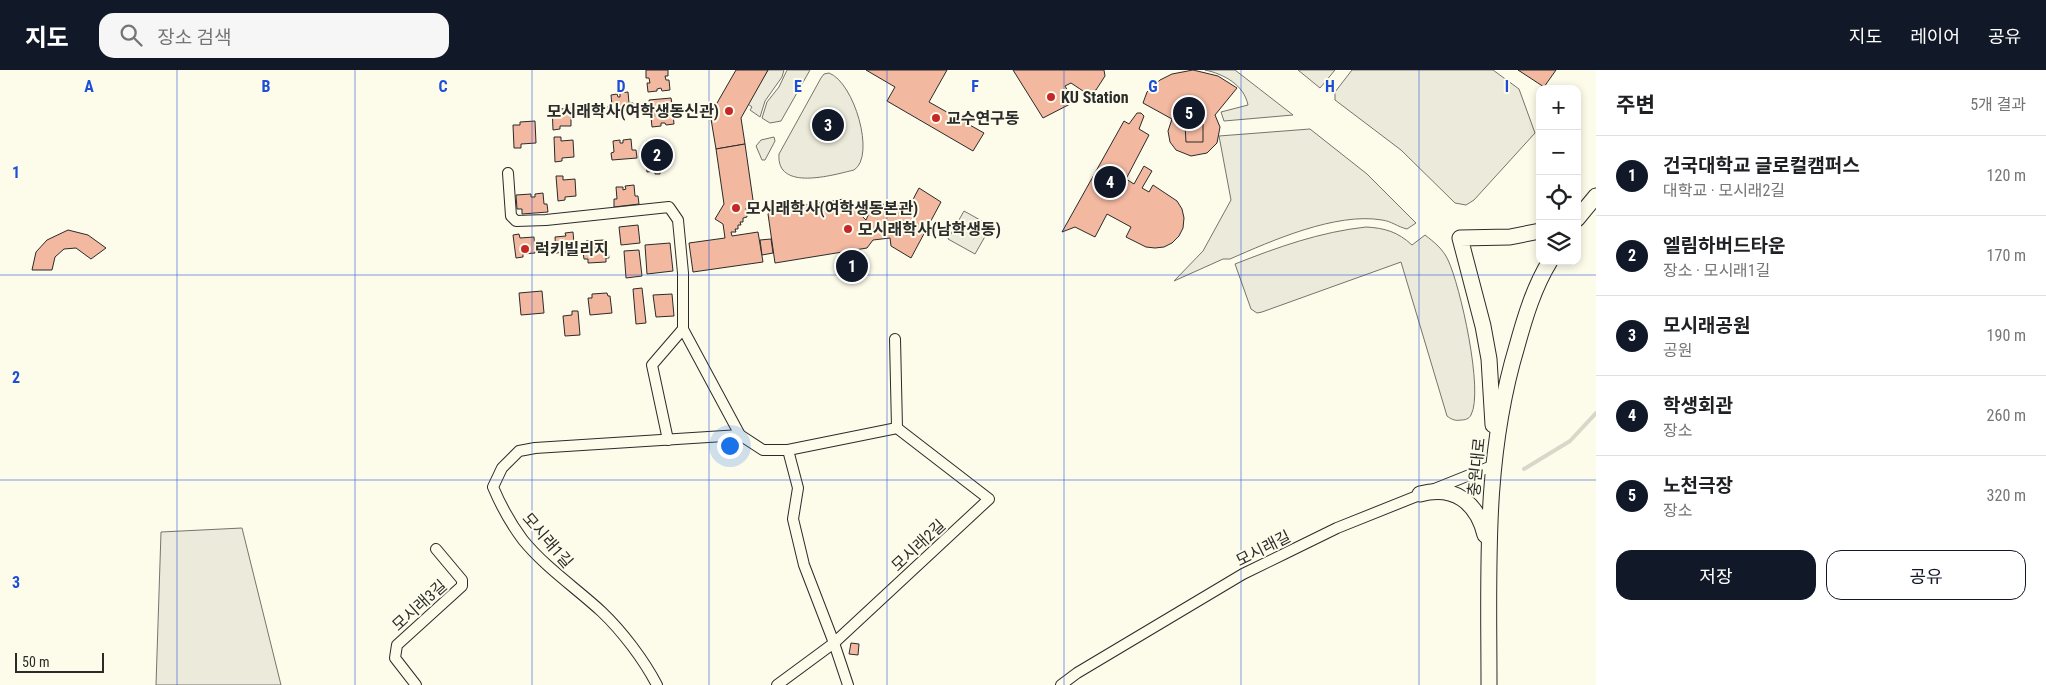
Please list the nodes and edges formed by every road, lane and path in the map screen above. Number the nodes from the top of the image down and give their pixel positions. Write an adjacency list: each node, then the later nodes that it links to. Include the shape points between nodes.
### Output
1 (508, 173): 7 (street, via 512,216 516,221 669,208 678,220 683,273)
2 (1593, 199): 3 (street); 4 (street)
3 (1581, 209)
4 (1581, 214)
5 (1536, 232): 13 (street, via 1510,237 1460,238 1485,334 1491,384)
6 (1548, 265): 13 (street, 충원대로, via 1521,332 1507,380)
7 (683, 329): 10 (street); 11 (street, via 652,365)
8 (895, 339): 9 (street)
9 (897, 428): 12 (street); 17 (street, 모시래2길, via 989,499)
10 (740, 435): 11 (street, 모시래1길); 12 (street, via 763,450)
11 (668, 440): 19 (street, 모시래1길, via 519,451 502,468 493,487 524,540 562,580 607,618)
12 (788, 450): 17 (street, via 798,488 793,519 804,565)
13 (1493, 459): 14 (street, 모시래길); 16 (street, 충원대로)
14 (1420, 494): 16 (street, via 1444,491 1465,501 1478,515); 22 (street, 모시래길, via 1337,528 1243,574)
15 (436, 549): 18 (street, 모시래3길, via 462,580 462,586 397,645 395,658)
16 (1488, 549): 23 (street, 충원대로)
17 (834, 643): 20 (street, 모시래2길); 21 (street)
18 (416, 685)
19 (657, 685)
20 (776, 685)
21 (848, 685)
22 (1061, 685)
23 (1489, 685)

